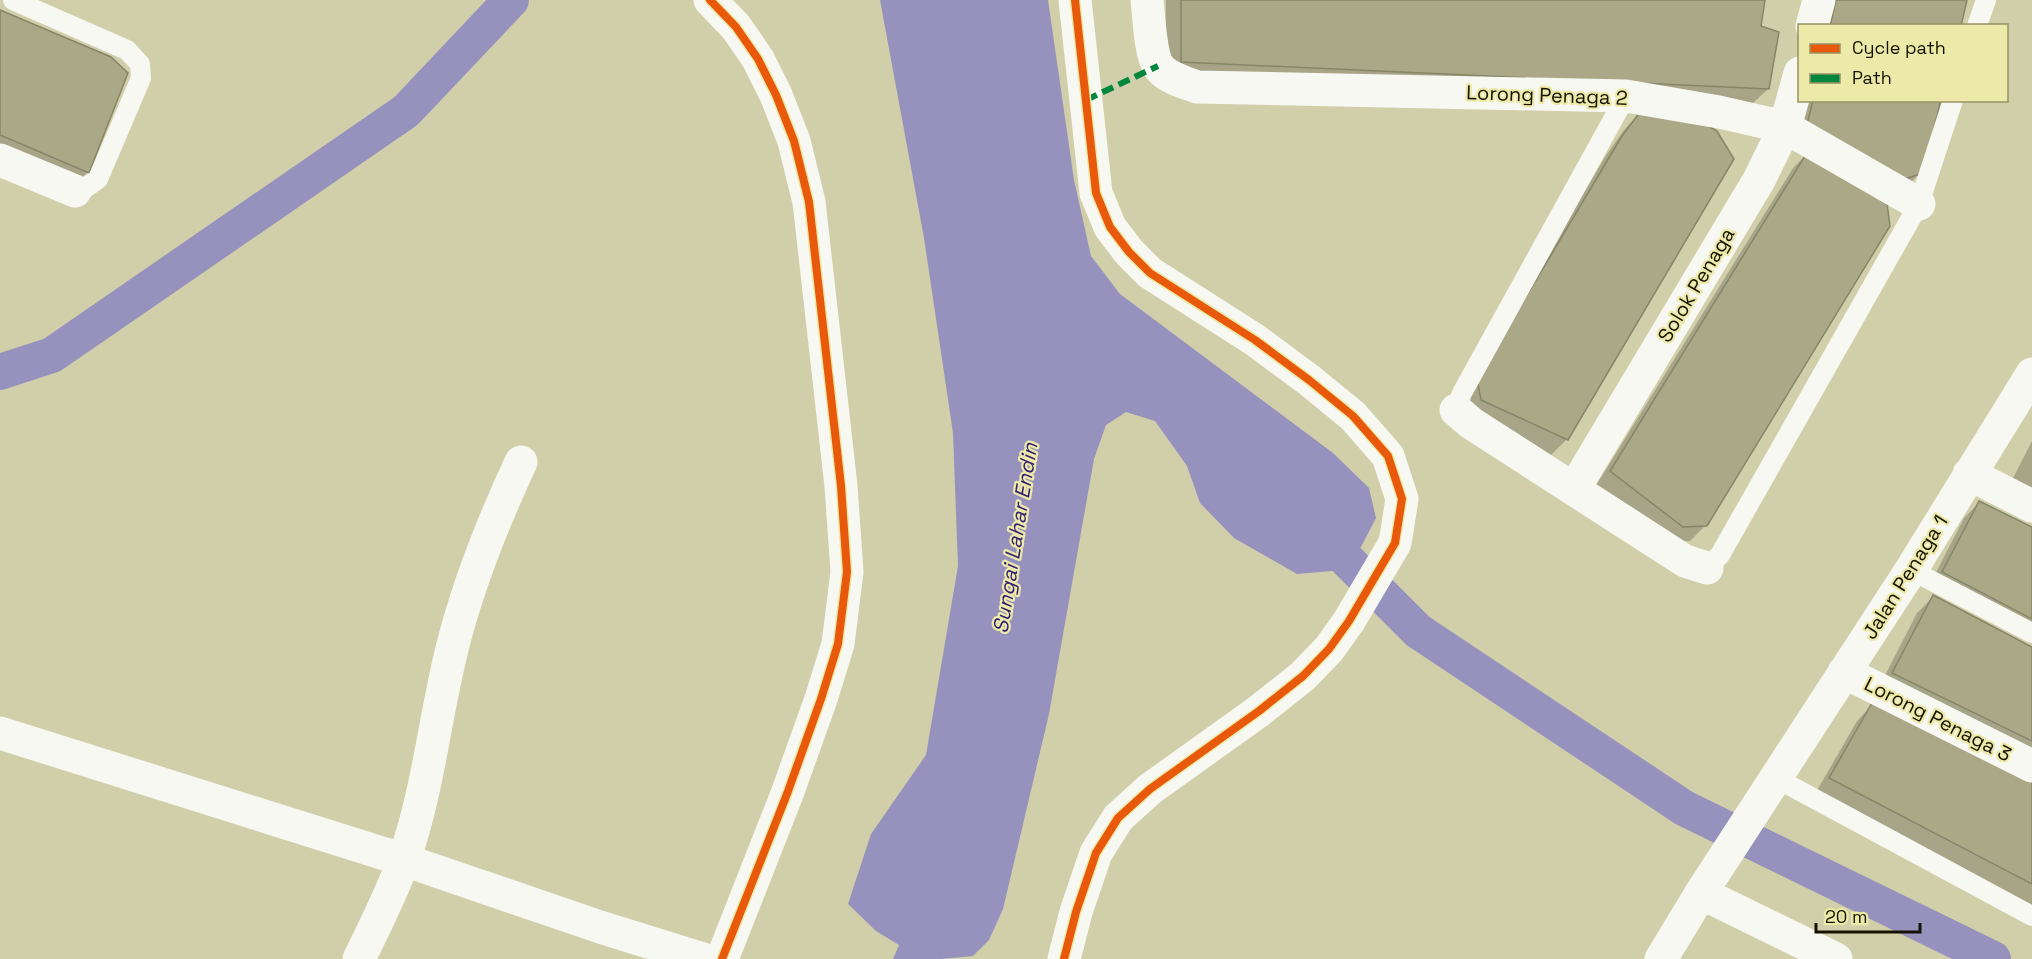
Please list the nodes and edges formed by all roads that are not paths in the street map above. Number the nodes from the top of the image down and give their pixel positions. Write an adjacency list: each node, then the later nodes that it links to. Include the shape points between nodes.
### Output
1 (13, 0): 14 (lane, via 127,50 140,64 141,78 98,179)
2 (710, 0): 34 (street, via 736,27 758,59 794,141 815,250 847,572 838,644 821,699)
3 (1076, 0): 35 (street, via 1096,193 1110,227 1150,273 1255,340 1353,416 1389,456 1402,499 1395,543 1329,649 1303,676 1150,789 1118,818 1096,852)
4 (1147, 0): 10 (street, Lorong Penaga 2, via 1158,66 1173,78 1197,87)
5 (1819, 0): 7 (street)
6 (1986, 0): 8 (lane)
7 (1813, 24)
8 (1978, 24)
9 (1798, 80): 12 (street, Solok Penaga)
10 (1626, 96): 12 (street, Lorong Penaga 2); 17 (lane)
11 (1952, 102): 15 (lane)
12 (1785, 127): 15 (street, Lorong Penaga 2); 20 (street, Solok Penaga, via 1753,190)
13 (0, 159): 14 (street)
14 (75, 191)
15 (1919, 204): 22 (lane, via 1720,555)
16 (2032, 374): 19 (street, Jalan Penaga 1)
17 (1456, 410): 20 (street)
18 (521, 462): 29 (street, via 471,580)
19 (1969, 474): 21 (street); 23 (street, Jalan Penaga 1)
20 (1574, 489): 22 (street, via 1685,561)
21 (2032, 506)
22 (1707, 568)
23 (1911, 570): 24 (lane); 25 (street, Jalan Penaga 1)
24 (2032, 633)
25 (1844, 672): 27 (street, Lorong Penaga 3); 28 (street, Jalan Penaga 1)
26 (0, 733): 29 (street)
27 (2032, 766)
28 (1769, 788): 30 (street, Jalan Penaga 1); 31 (lane)
29 (404, 860): 32 (street); 33 (street)
30 (1701, 893): 36 (street, Jalan Penaga 1); 37 (street)
31 (2032, 916)
32 (359, 959)
33 (703, 959)
34 (722, 959)
35 (1064, 959)
36 (1661, 959)
37 (1836, 959)

